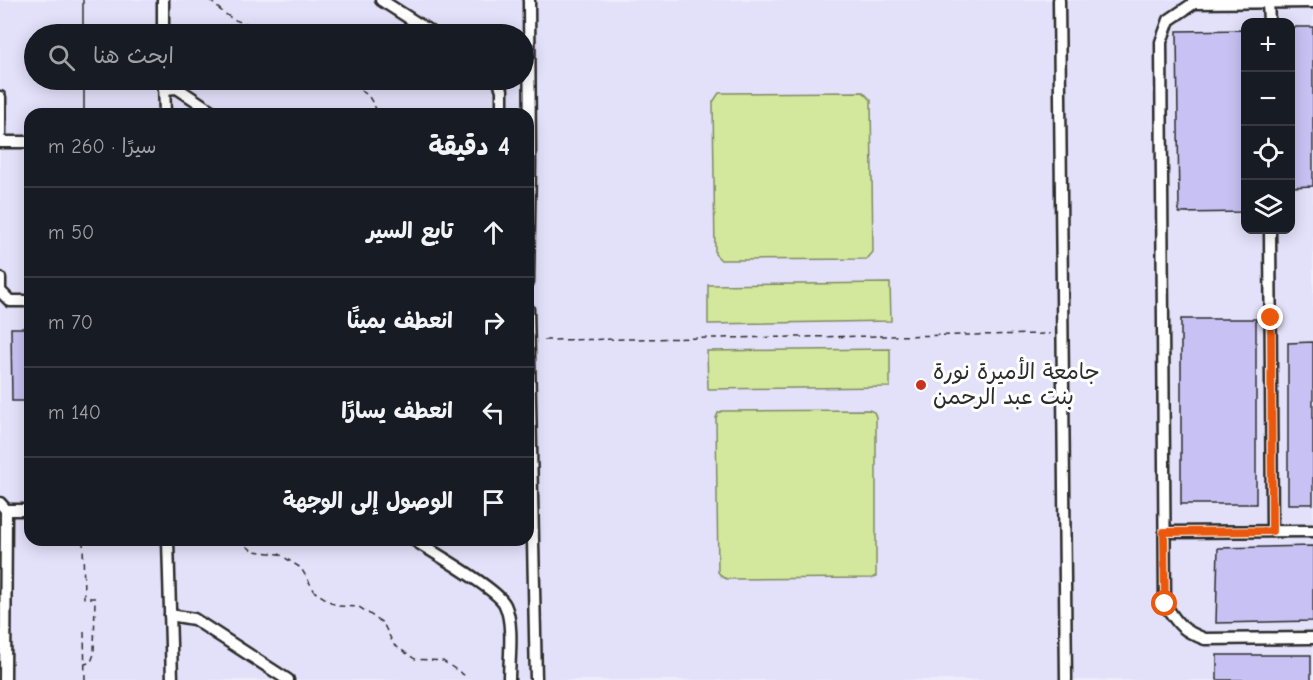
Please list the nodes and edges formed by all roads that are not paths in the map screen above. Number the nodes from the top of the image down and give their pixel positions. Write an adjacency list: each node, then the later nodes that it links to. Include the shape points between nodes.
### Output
1 (163, 0): 8 (street)
2 (381, 0): 9 (street)
3 (529, 0): 10 (street)
4 (1059, 0): 42 (street)
5 (1269, 2): 6 (street); 7 (street); 30 (street, via 1194,3 1169,20 1161,42)
6 (1313, 2)
7 (1269, 18)
8 (163, 24)
9 (418, 24)
10 (529, 24)
11 (164, 90): 16 (street)
12 (180, 90): 17 (street)
13 (502, 90): 18 (street)
14 (530, 90): 19 (street)
15 (0, 97): 20 (street)
16 (165, 108)
17 (207, 108)
18 (502, 108)
19 (530, 108)
20 (0, 134)
21 (0, 142): 22 (street)
22 (24, 142)
23 (1270, 234): 28 (street)
24 (0, 278): 25 (street, via 0,291 10,301)
25 (24, 301)
26 (3, 507): 27 (street); 34 (street)
27 (24, 509)
28 (1272, 531): 29 (street); 30 (street)
29 (1313, 531)
30 (1164, 532): 36 (street, via 1165,604 1176,623 1205,639)
31 (168, 546): 35 (street)
32 (423, 546): 40 (street, via 505,603 509,620)
33 (533, 546): 41 (street)
34 (3, 593): 37 (street)
35 (170, 615): 38 (street); 39 (street, via 194,619)
36 (1313, 638)
37 (5, 680)
38 (172, 680)
39 (288, 680)
40 (509, 680)
41 (536, 680)
42 (1066, 680)

